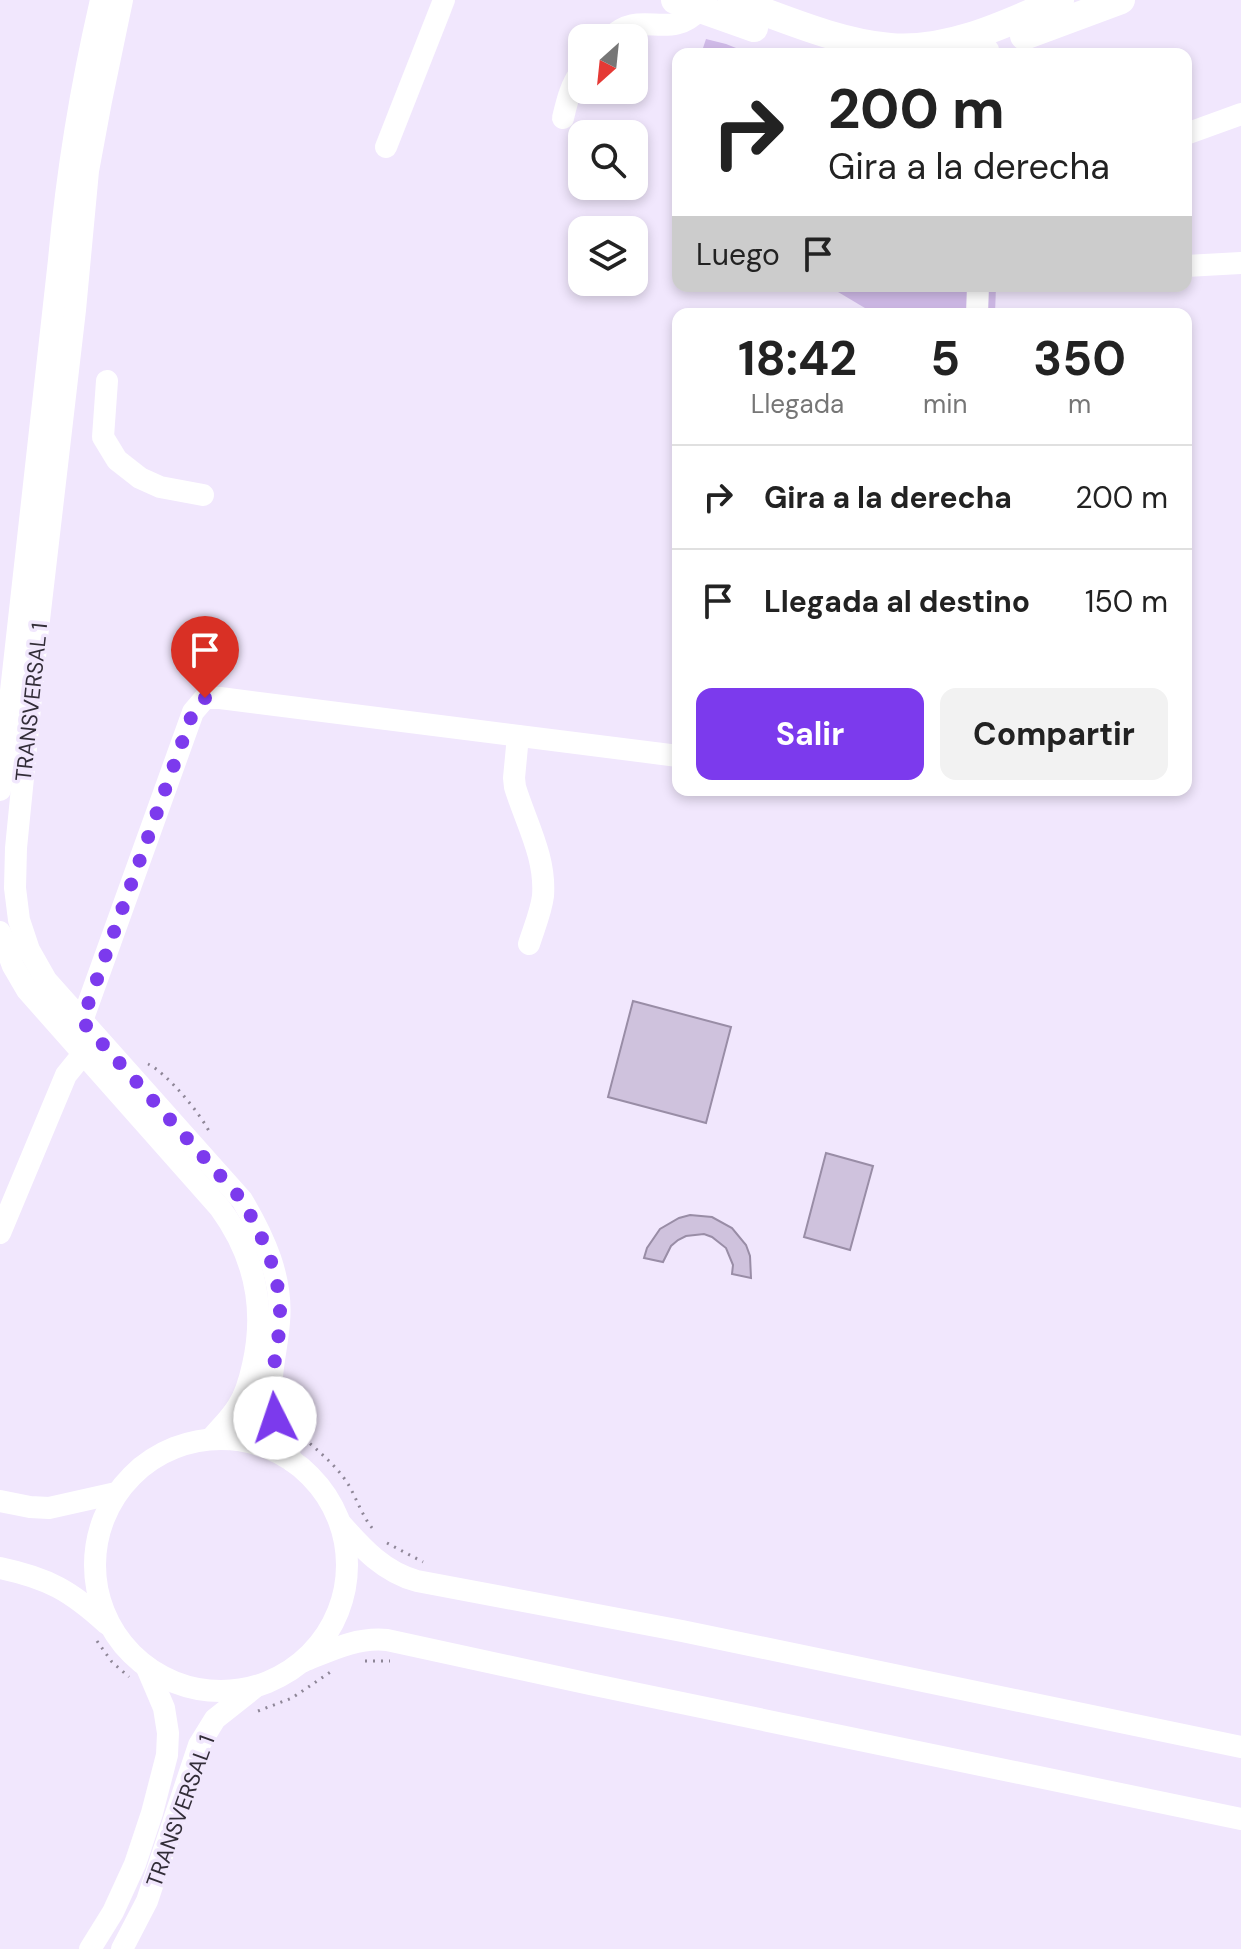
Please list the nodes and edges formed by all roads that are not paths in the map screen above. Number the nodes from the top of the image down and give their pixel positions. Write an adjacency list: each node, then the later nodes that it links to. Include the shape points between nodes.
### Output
1 (101, 0): 22 (street, TRANSVERSAL 1, via 65,198)
2 (122, 0): 25 (street, TRANSVERSAL 1, via 88,171 16,848 19,920 29,950 46,980)
3 (444, 0): 15 (street)
4 (732, 0): 5 (main road, via 832,35 892,47 968,37)
5 (1060, 0)
6 (1121, 0): 10 (main road)
7 (687, 4): 8 (street, via 692,17 677,25); 9 (main road)
8 (648, 24)
9 (813, 48)
10 (996, 48)
11 (568, 97): 13 (street)
12 (1241, 114): 14 (street)
13 (563, 118)
14 (1192, 132)
15 (386, 147)
16 (1241, 263): 17 (street)
17 (1192, 266)
18 (107, 381): 19 (street, via 103,437 117,460 160,487)
19 (203, 495)
20 (518, 736): 21 (street); 24 (street, via 515,787 543,878 543,899); 25 (street, via 205,698 193,712)
21 (672, 755)
22 (0, 790)
23 (0, 932): 26 (street, via 27,990)
24 (529, 944)
25 (82, 1021): 29 (street, TRANSVERSAL 1, via 242,1200 259,1229 276,1278 280,1318 272,1404)
26 (83, 1054): 27 (street, via 66,1075); 28 (street, via 220,1208 251,1269 257,1290 256,1353 239,1405)
27 (0, 1233)
28 (211, 1439): 29 (street, via 261,1446); 30 (street, via 151,1460)
29 (292, 1461): 32 (street, via 321,1489)
30 (116, 1493): 31 (street, via 49,1508); 34 (street, via 101,1525 94,1559)
31 (0, 1501)
32 (341, 1524): 35 (street, via 347,1557 343,1598 326,1636); 38 (street, via 373,1559 417,1581)
33 (0, 1568): 34 (street, via 56,1585 87,1606)
34 (103, 1633): 36 (street, via 121,1643)
35 (304, 1661): 37 (street); 39 (street, via 348,1643 387,1640)
36 (141, 1676): 37 (street, via 163,1677 199,1690); 40 (street, TRANSVERSAL 1, via 164,1708 167,1755 135,1864)
37 (255, 1687): 41 (street, TRANSVERSAL 1, via 215,1719 199,1745 147,1901)
38 (1241, 1747)
39 (1241, 1819)
40 (90, 1949)
41 (122, 1949)

